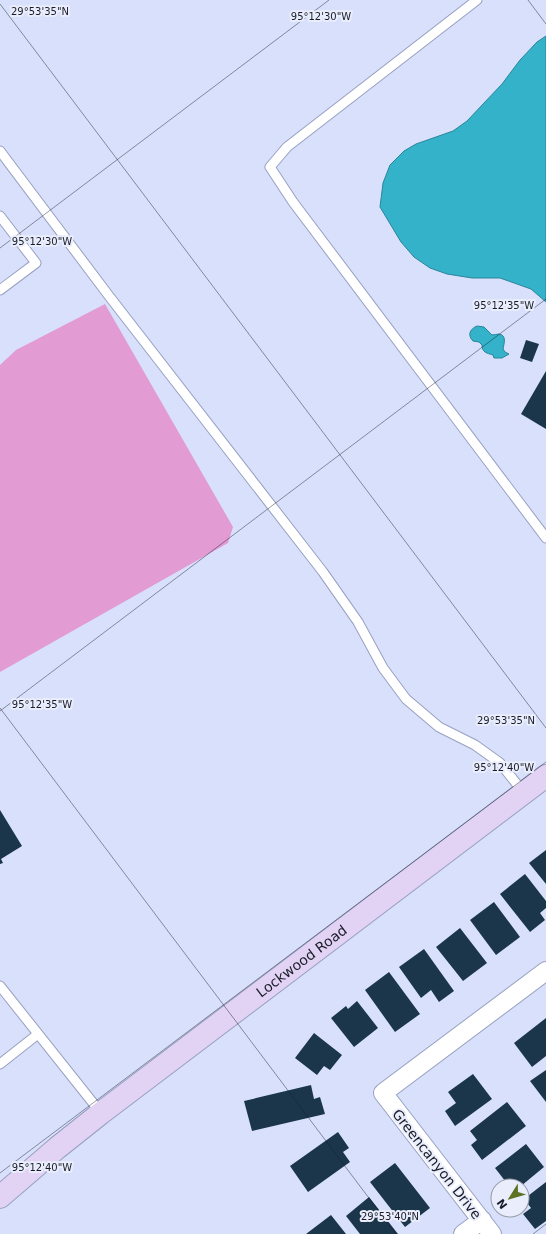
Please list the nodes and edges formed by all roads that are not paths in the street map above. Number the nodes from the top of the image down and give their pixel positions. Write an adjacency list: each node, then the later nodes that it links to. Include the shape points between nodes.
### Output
1 (477, 0): 5 (lane, via 287,147 270,167 293,202)
2 (0, 151): 7 (lane, via 323,572 358,622 383,668 406,700 440,727 475,745 500,763)
3 (0, 216): 4 (lane, via 36,263)
4 (0, 290)
5 (546, 536)
6 (546, 776): 7 (main road, Lockwood Road)
7 (524, 793): 12 (main road, Lockwood Road)
8 (546, 971): 16 (street, Greencanyon Drive, via 383,1093)
9 (0, 986): 10 (lane)
10 (38, 1034): 11 (lane); 12 (lane)
11 (0, 1064)
12 (101, 1113): 13 (main road, Lockwood Road)
13 (57, 1148): 14 (main road, Lockwood Road); 15 (main road, Lockwood Road)
14 (0, 1185)
15 (0, 1197)
16 (487, 1227): 17 (street)
17 (463, 1234)

